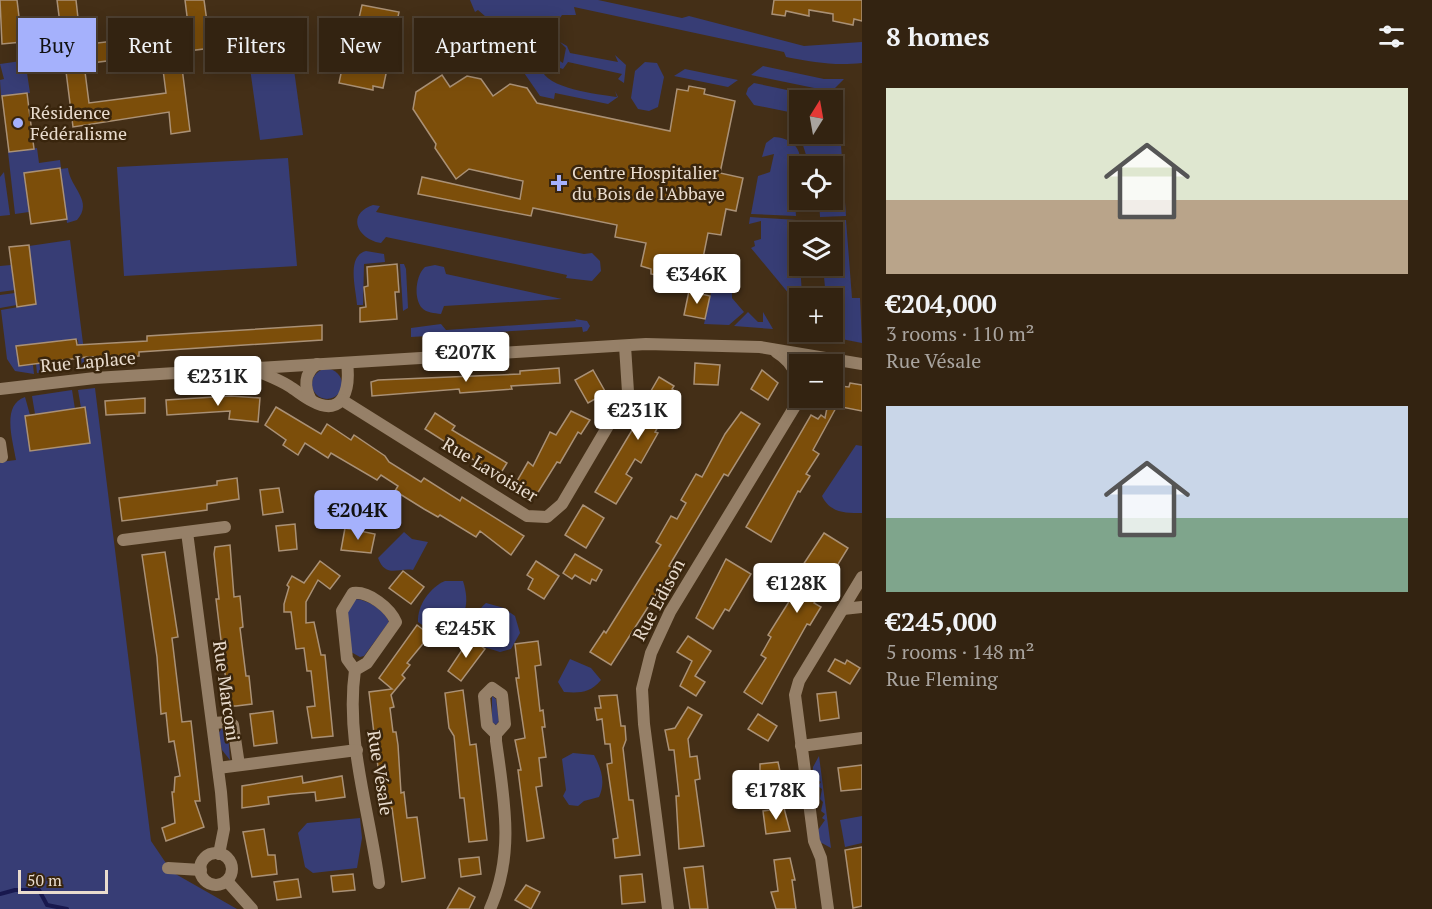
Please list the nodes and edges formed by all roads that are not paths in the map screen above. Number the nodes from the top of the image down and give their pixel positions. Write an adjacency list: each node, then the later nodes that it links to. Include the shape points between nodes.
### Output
1 (625, 346): 2 (street, Rue Laplace); 4 (street, Rue Laplace); 13 (street, Rue Lavoisier, via 628,392 562,504 547,517 527,516)
2 (768, 348): 3 (street, Rue Laplace); 5 (street, Rue Edison)
3 (789, 354)
4 (347, 363): 8 (street, Rue Laplace); 13 (street, via 349,389)
5 (789, 363)
6 (843, 363): 7 (street, Rue Laplace)
7 (860, 363): 9 (street)
8 (317, 364): 10 (street, Rue Laplace); 12 (street, via 305,383)
9 (843, 367)
10 (251, 368): 11 (street, Rue Laplace); 12 (street, Rue Laplace)
11 (0, 389)
12 (311, 400): 13 (street, Rue Laplace, via 328,405)
13 (342, 400)
14 (789, 407): 38 (street, Rue Edison, via 661,628 645,674 644,724)
15 (0, 443): 16 (street)
16 (2, 457)
17 (225, 527): 18 (street)
18 (187, 532): 19 (street); 24 (street, Rue Marconi)
19 (123, 540)
20 (862, 577): 22 (street)
21 (862, 607): 22 (street)
22 (843, 609): 27 (street, via 796,689)
23 (355, 669): 23 (street, Rue Vésale, via 347,659 342,611 353,593 360,592 393,614 396,622 367,663); 28 (street, Rue Vésale, via 352,703)
24 (213, 723): 29 (street, via 232,725); 30 (street, Rue Marconi)
25 (496, 734): 37 (street, via 507,845)
26 (862, 738): 27 (street)
27 (801, 746): 39 (street)
28 (357, 750): 29 (street); 35 (street, Rue Vésale)
29 (238, 765): 30 (street)
30 (218, 768): 31 (street, Rue Marconi, via 224,829)
31 (219, 854): 33 (street, via 204,860); 34 (street, via 230,862 232,872)
32 (168, 868): 33 (street)
33 (201, 870): 34 (street, via 204,879 213,885)
34 (227, 881): 36 (street)
35 (379, 883)
36 (252, 909)
37 (490, 909)
38 (668, 909)
39 (828, 909)

